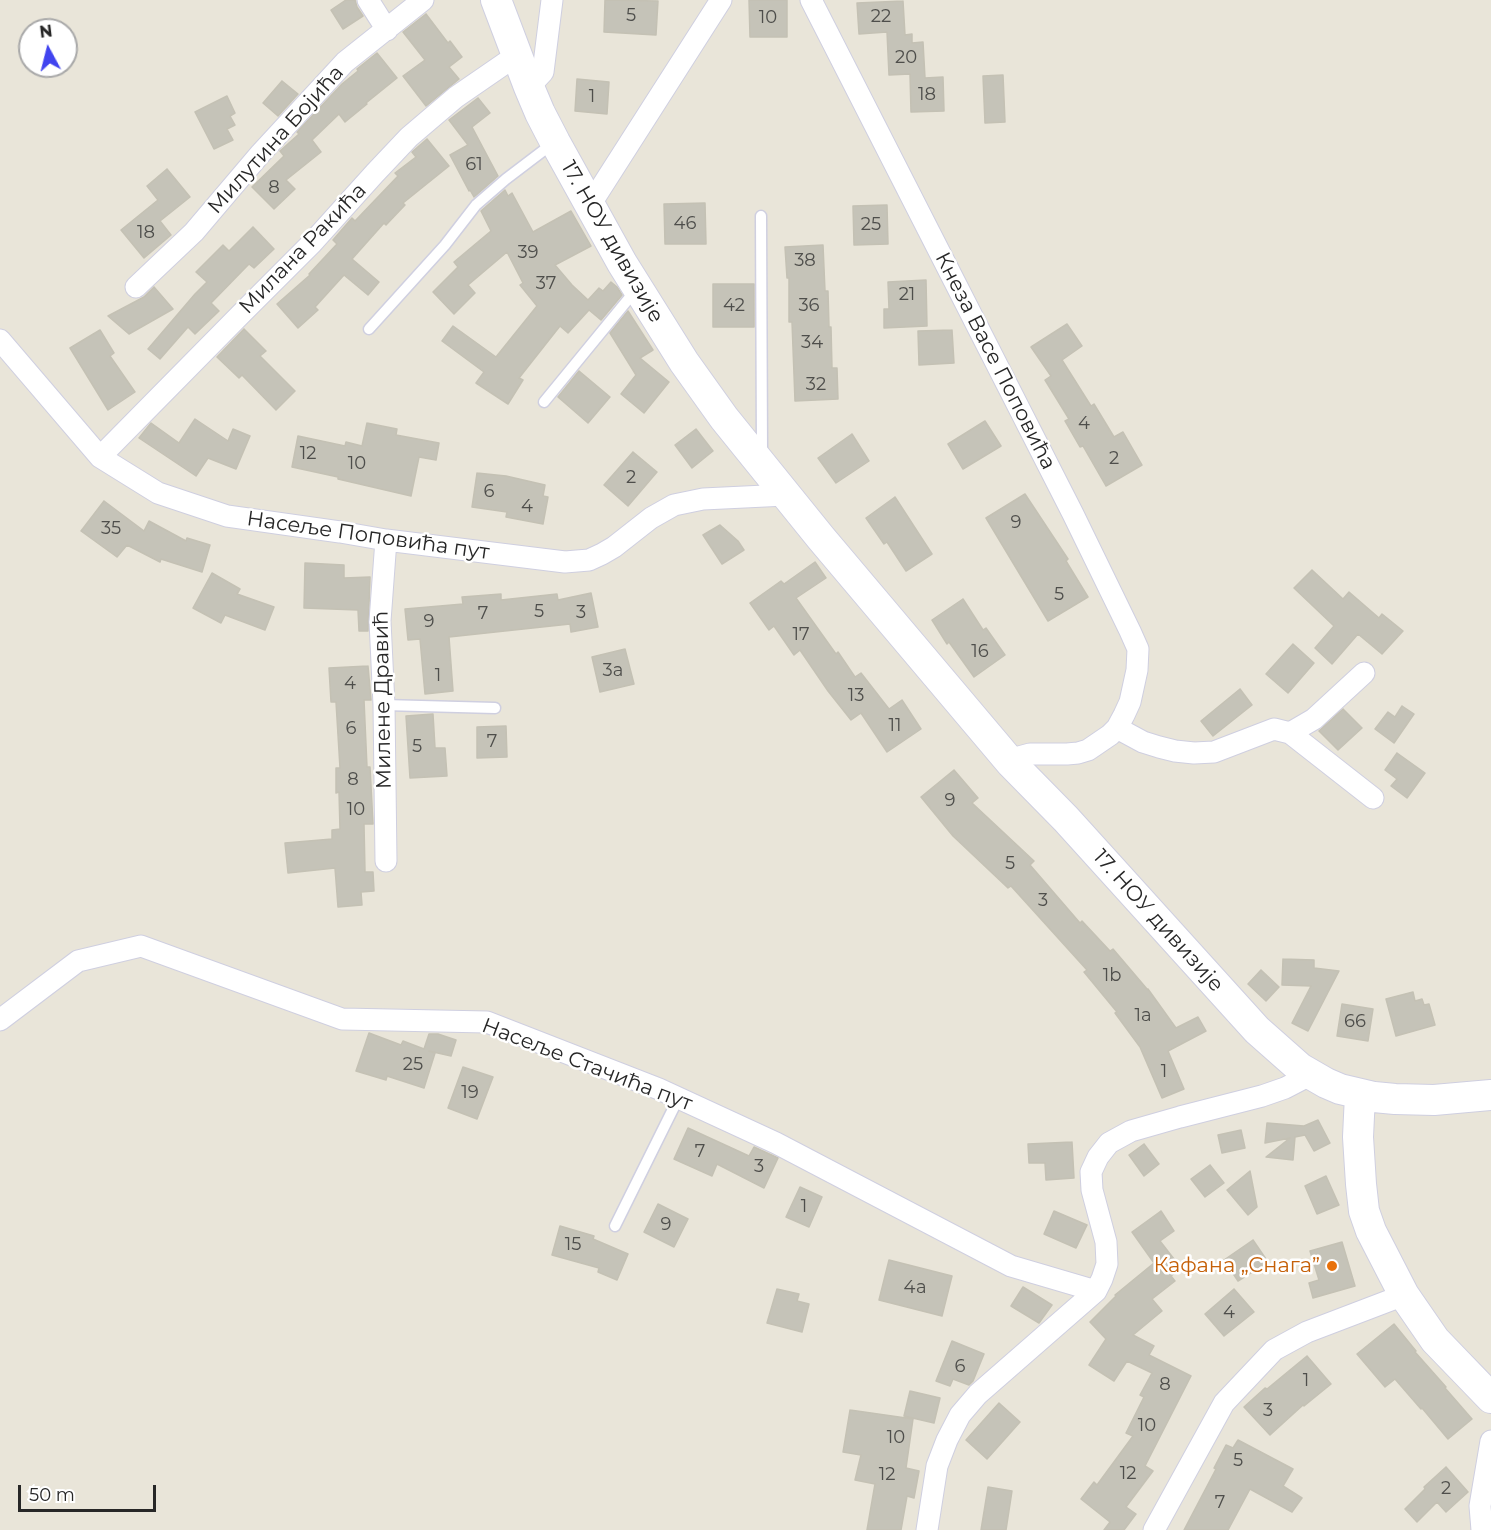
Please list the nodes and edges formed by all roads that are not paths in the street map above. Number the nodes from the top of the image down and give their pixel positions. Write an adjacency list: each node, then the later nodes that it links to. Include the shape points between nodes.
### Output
1 (368, 0): 7 (street)
2 (423, 0): 7 (street, Милутина Бојића)
3 (496, 0): 8 (street, 17. НОУ дивизије)
4 (552, 0): 9 (street, via 543,72)
5 (721, 0): 11 (street)
6 (811, 0): 25 (street, Кнеза Васе Поповића, via 1136,644 1135,684)
7 (387, 30): 13 (street, Милутина Бојића, via 345,62 194,232)
8 (517, 55): 9 (street, 17. НОУ дивизије); 18 (street, Милана Ракића, via 456,97 410,137 312,243)
9 (529, 87): 10 (street, 17. НОУ дивизије)
10 (555, 142): 11 (street, 17. НОУ дивизије); 15 (lane, via 476,205)
11 (590, 205): 14 (street, 17. НОУ дивизије)
12 (761, 216): 19 (lane)
13 (136, 287)
14 (637, 288): 17 (lane); 19 (street, 17. НОУ дивизије, via 701,387)
15 (369, 329)
16 (0, 340): 18 (street, Насеље Поповића пут)
17 (544, 402)
18 (100, 457): 21 (street, Насеље Поповића пут, via 158,493 227,516)
19 (762, 465): 20 (street, 17. НОУ дивизије)
20 (786, 495): 21 (street, Насеље Поповића пут, via 703,499 674,505 589,560 565,562); 27 (street, 17. НОУ дивизије)
21 (386, 540): 23 (street, Милене Дравић, via 380,621)
22 (1364, 673): 26 (street, via 1314,719)
23 (384, 705): 24 (lane); 29 (street, Милене Дравић)
24 (495, 708)
25 (1117, 728): 26 (street, via 1143,742 1194,753 1214,752 1274,729); 27 (street, via 1088,750 1030,754)
26 (1290, 733): 28 (street)
27 (1011, 763): 31 (street, 17. НОУ дивизије, via 1257,1030)
28 (1373, 798)
29 (386, 861)
30 (0, 1020): 34 (street, Насеље Стачића пут, via 78,961 141,946 342,1019 487,1022)
31 (1310, 1075): 32 (street, 17. НОУ дивизије); 36 (street, via 1262,1096 1131,1131 1109,1143 1091,1172 1107,1264)
32 (1360, 1095): 33 (street, 17. НОУ дивизије, via 1434,1100); 37 (street, via 1358,1137 1364,1211)
33 (1491, 1095)
34 (678, 1099): 35 (lane); 36 (street, Насеље Стачића пут, via 776,1143 1011,1266)
35 (615, 1226)
36 (1096, 1291): 40 (street, via 978,1394 960,1415 937,1466)
37 (1404, 1295): 38 (street, via 1435,1340); 41 (street, via 1306,1332 1274,1350 1224,1403)
38 (1491, 1398)
39 (1491, 1441): 42 (street, via 1480,1506)
40 (927, 1530)
41 (1154, 1530)
42 (1482, 1530)

